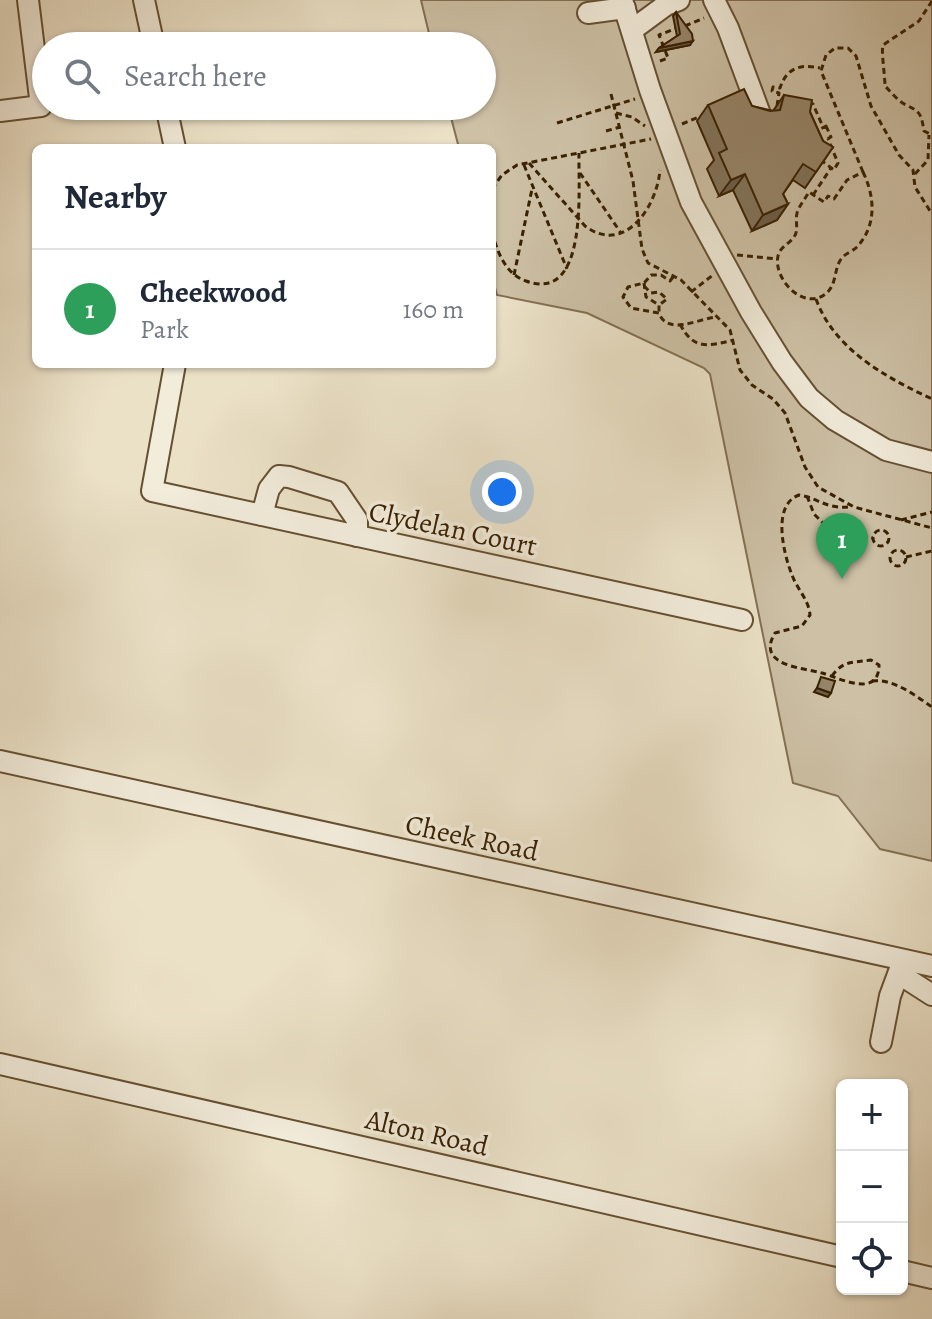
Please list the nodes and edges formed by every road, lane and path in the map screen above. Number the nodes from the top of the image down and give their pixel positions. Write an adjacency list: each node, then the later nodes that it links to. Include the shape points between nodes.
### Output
1 (28, 0): 10 (street)
2 (144, 0): 9 (street)
3 (679, 0): 8 (street)
4 (932, 1): 29 (path, via 919,21 881,49 885,86 914,107)
5 (624, 4): 7 (street); 8 (street)
6 (712, 8): 11 (path, via 659,35 668,58); 18 (street, via 728,28)
7 (588, 13)
8 (632, 30): 13 (street)
9 (151, 32)
10 (32, 33)
11 (653, 64)
12 (820, 68): 18 (path, via 794,68 780,88 773,87 779,93 776,109); 39 (path); 40 (path, via 835,48 848,48 856,56 871,106)
13 (650, 90): 16 (path); 63 (street, via 691,202 795,381 821,410 855,433 899,455)
14 (611, 94): 16 (path)
15 (805, 103): 24 (path, via 813,104)
16 (614, 106): 20 (path); 25 (path)
17 (32, 107): 19 (street)
18 (759, 110)
19 (0, 111)
20 (616, 113): 27 (path); 31 (path, via 637,120 654,140)
21 (703, 115): 26 (path)
22 (811, 118): 24 (path)
23 (169, 120): 30 (street)
24 (820, 120): 32 (path)
25 (557, 123)
26 (678, 126)
27 (620, 127): 28 (path); 31 (path)
28 (606, 131)
29 (931, 135): 40 (path, via 928,160)
30 (174, 144)
31 (625, 144): 33 (path); 46 (path)
32 (832, 147): 37 (path, via 822,161); 37 (path, via 838,163)
33 (579, 153): 35 (path); 38 (path)
34 (660, 162): 46 (path, via 657,190)
35 (529, 163): 36 (path); 45 (path)
36 (523, 164): 41 (path, via 505,171); 42 (path)
37 (831, 168): 43 (path)
38 (579, 171): 45 (path); 47 (path)
39 (863, 172): 43 (path, via 847,180 834,199 828,196 824,202); 55 (path, via 872,198 869,229 842,258 830,290)
40 (915, 174): 44 (path, via 915,187)
41 (496, 183)
42 (533, 187): 51 (path); 52 (path)
43 (813, 195): 50 (path, via 809,192 798,211 796,233)
44 (932, 214)
45 (577, 217): 47 (path, via 602,236); 51 (path)
46 (637, 222): 47 (path); 53 (path, via 648,263)
47 (621, 233)
48 (496, 242): 52 (path)
49 (730, 255): 50 (path)
50 (777, 259): 55 (path, via 790,289)
51 (567, 269): 52 (path, via 543,284)
52 (514, 275)
53 (675, 276): 54 (path, via 670,281 653,275); 58 (path)
54 (644, 284): 56 (path, via 647,299); 56 (path, via 667,299); 57 (path, via 628,287 624,299 633,309)
55 (816, 299): 62 (path, via 825,323 847,347)
56 (659, 305): 57 (path)
57 (659, 313): 59 (path, via 665,324)
58 (716, 317): 59 (path); 60 (path)
59 (680, 324): 60 (path, via 700,345)
60 (734, 340): 65 (path, via 740,370 785,413 815,484)
61 (174, 368): 67 (street, Clydelan Court, via 152,491)
62 (932, 399)
63 (932, 462)
64 (807, 496): 65 (path, via 831,507); 71 (path, via 814,514 838,538 843,532); 78 (path, via 788,502 782,527 791,574 810,615 802,626 775,633 771,646 781,663)
65 (852, 506): 68 (path)
66 (932, 512): 68 (path)
67 (262, 515): 70 (street, Clydelan Court); 70 (street, via 271,483 285,476 338,492 357,520)
68 (898, 520): 69 (path)
69 (932, 528)
70 (357, 536): 76 (street, Clydelan Court)
71 (873, 538): 72 (path, via 877,545); 72 (path, via 877,530 884,530 889,536)
72 (886, 544): 74 (path)
73 (932, 551): 75 (path)
74 (893, 552): 75 (path, via 901,550); 75 (path, via 890,559 896,566)
75 (906, 557)
76 (742, 620)
77 (879, 671): 78 (path, via 877,662 868,660 842,664); 79 (path); 80 (path)
78 (832, 676): 79 (path, via 854,685)
79 (872, 681): 80 (path)
80 (884, 681): 81 (path)
81 (932, 707)
82 (0, 761): 83 (street, Cheek Road)
83 (900, 964): 84 (street, Cheek Road); 85 (street, via 904,977); 86 (street)
84 (932, 966)
85 (932, 995)
86 (881, 1042)
87 (0, 1064): 88 (street, Alton Road)
88 (836, 1256)
89 (908, 1272): 90 (street)
90 (932, 1278)

